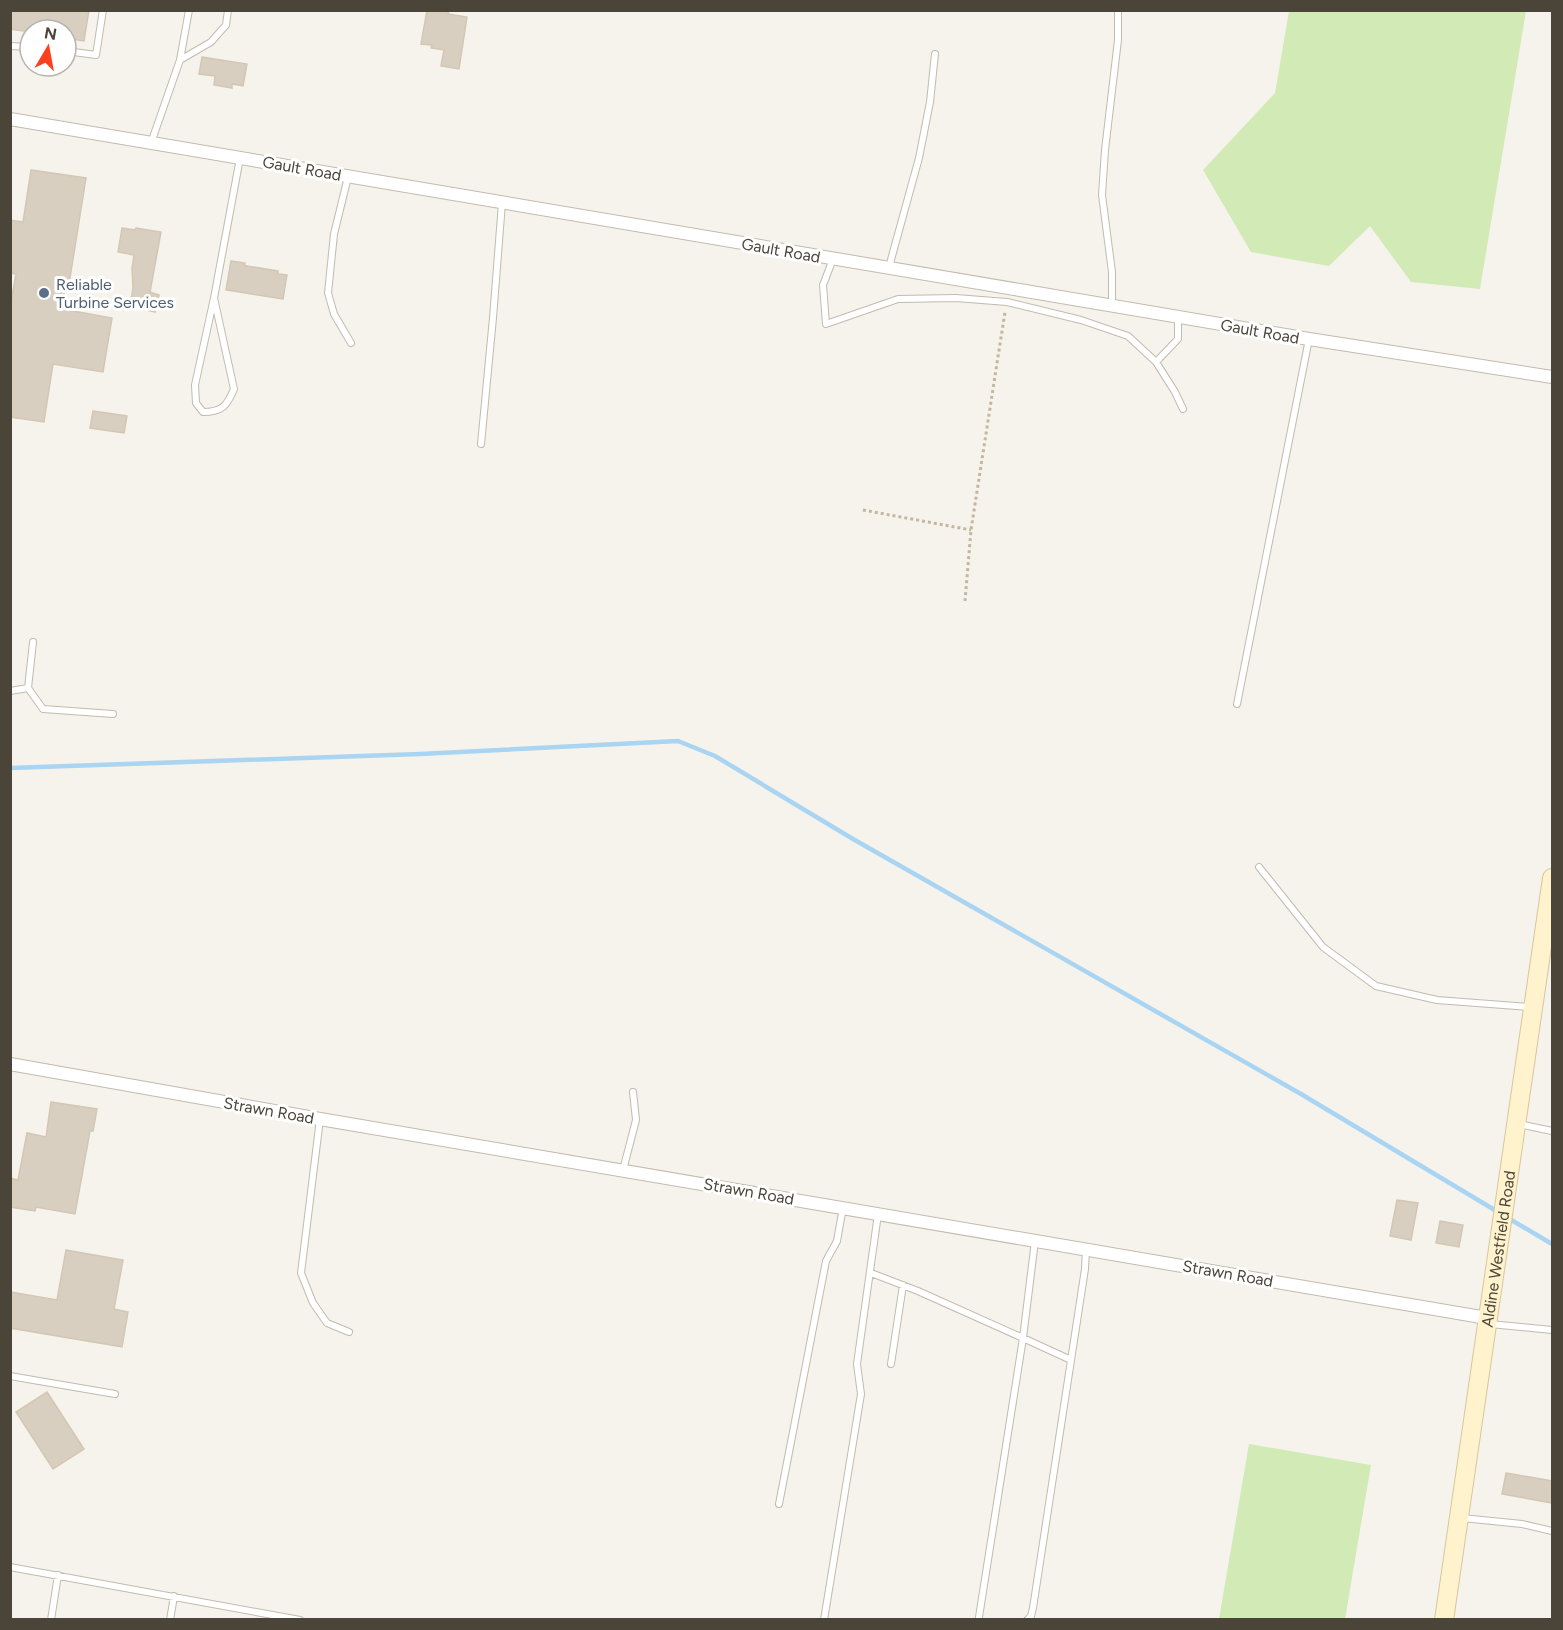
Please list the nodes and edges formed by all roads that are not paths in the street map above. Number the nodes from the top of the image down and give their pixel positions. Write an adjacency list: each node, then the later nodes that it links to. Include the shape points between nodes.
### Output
1 (103, 10): 5 (lane, via 96,55)
2 (189, 10): 7 (lane)
3 (228, 10): 7 (lane, via 226,25 211,42)
4 (1118, 10): 16 (lane, via 1102,195 1112,272)
5 (78, 53)
6 (935, 54): 14 (lane, via 919,159)
7 (180, 60): 9 (lane)
8 (10, 119): 9 (street, Gault Road)
9 (151, 143): 10 (street, Gault Road)
10 (240, 158): 11 (street, Gault Road); 15 (lane)
11 (348, 176): 12 (street, Gault Road); 19 (lane, via 334,234 327,293)
12 (502, 202): 13 (street, Gault Road); 23 (lane)
13 (833, 258): 14 (street, Gault Road); 20 (lane, via 823,285 826,324 898,299 1007,302 1128,336)
14 (889, 268): 16 (street, Gault Road)
15 (214, 298): 15 (lane, via 234,389 229,402 216,412 203,412 196,403 195,385)
16 (1112, 306): 17 (street, Gault Road)
17 (1178, 317): 18 (street, Gault Road); 20 (lane, via 1178,339)
18 (1309, 339): 21 (street, Gault Road); 27 (lane)
19 (351, 343)
20 (1156, 362): 22 (lane)
21 (1552, 377)
22 (1183, 410)
23 (481, 444)
24 (33, 642): 25 (lane)
25 (28, 688): 26 (lane); 28 (lane, via 42,709)
26 (10, 691)
27 (1238, 704)
28 (113, 714)
29 (1259, 867): 31 (lane, via 1323,947 1376,986 1437,1000)
30 (1552, 878): 31 (main road, Aldine Westfield Road)
31 (1533, 1008): 35 (main road, Aldine Westfield Road)
32 (10, 1064): 34 (street, Strawn Road)
33 (633, 1092): 37 (lane, via 636,1120)
34 (320, 1119): 37 (street, Strawn Road); 46 (lane, via 301,1273 313,1303 327,1323)
35 (1516, 1123): 36 (lane); 44 (main road, Aldine Westfield Road)
36 (1552, 1131)
37 (623, 1170): 38 (street, Strawn Road)
38 (843, 1207): 39 (street, Strawn Road); 52 (lane, via 837,1240 826,1261)
39 (878, 1213): 40 (street, Strawn Road); 42 (lane)
40 (1035, 1240): 41 (street, Strawn Road); 47 (lane)
41 (1086, 1249): 44 (street, Strawn Road); 48 (lane)
42 (871, 1273): 43 (lane); 62 (lane, via 857,1364 861,1394)
43 (903, 1285): 47 (lane); 49 (lane)
44 (1487, 1321): 45 (lane); 53 (main road, Aldine Westfield Road)
45 (1552, 1330)
46 (349, 1332)
47 (1023, 1338): 48 (lane); 58 (lane)
48 (1071, 1360): 64 (lane)
49 (891, 1364)
50 (10, 1376): 51 (lane)
51 (115, 1394)
52 (779, 1504)
53 (1458, 1518): 54 (lane); 65 (main road, Aldine Westfield Road)
54 (1552, 1531)
55 (10, 1567): 56 (lane)
56 (58, 1575): 57 (lane); 59 (lane)
57 (174, 1596): 60 (lane); 61 (lane)
58 (979, 1618): 63 (lane)
59 (51, 1620)
60 (170, 1620)
61 (300, 1620)
62 (824, 1620)
63 (988, 1620)
64 (1028, 1620)
65 (1444, 1620)

